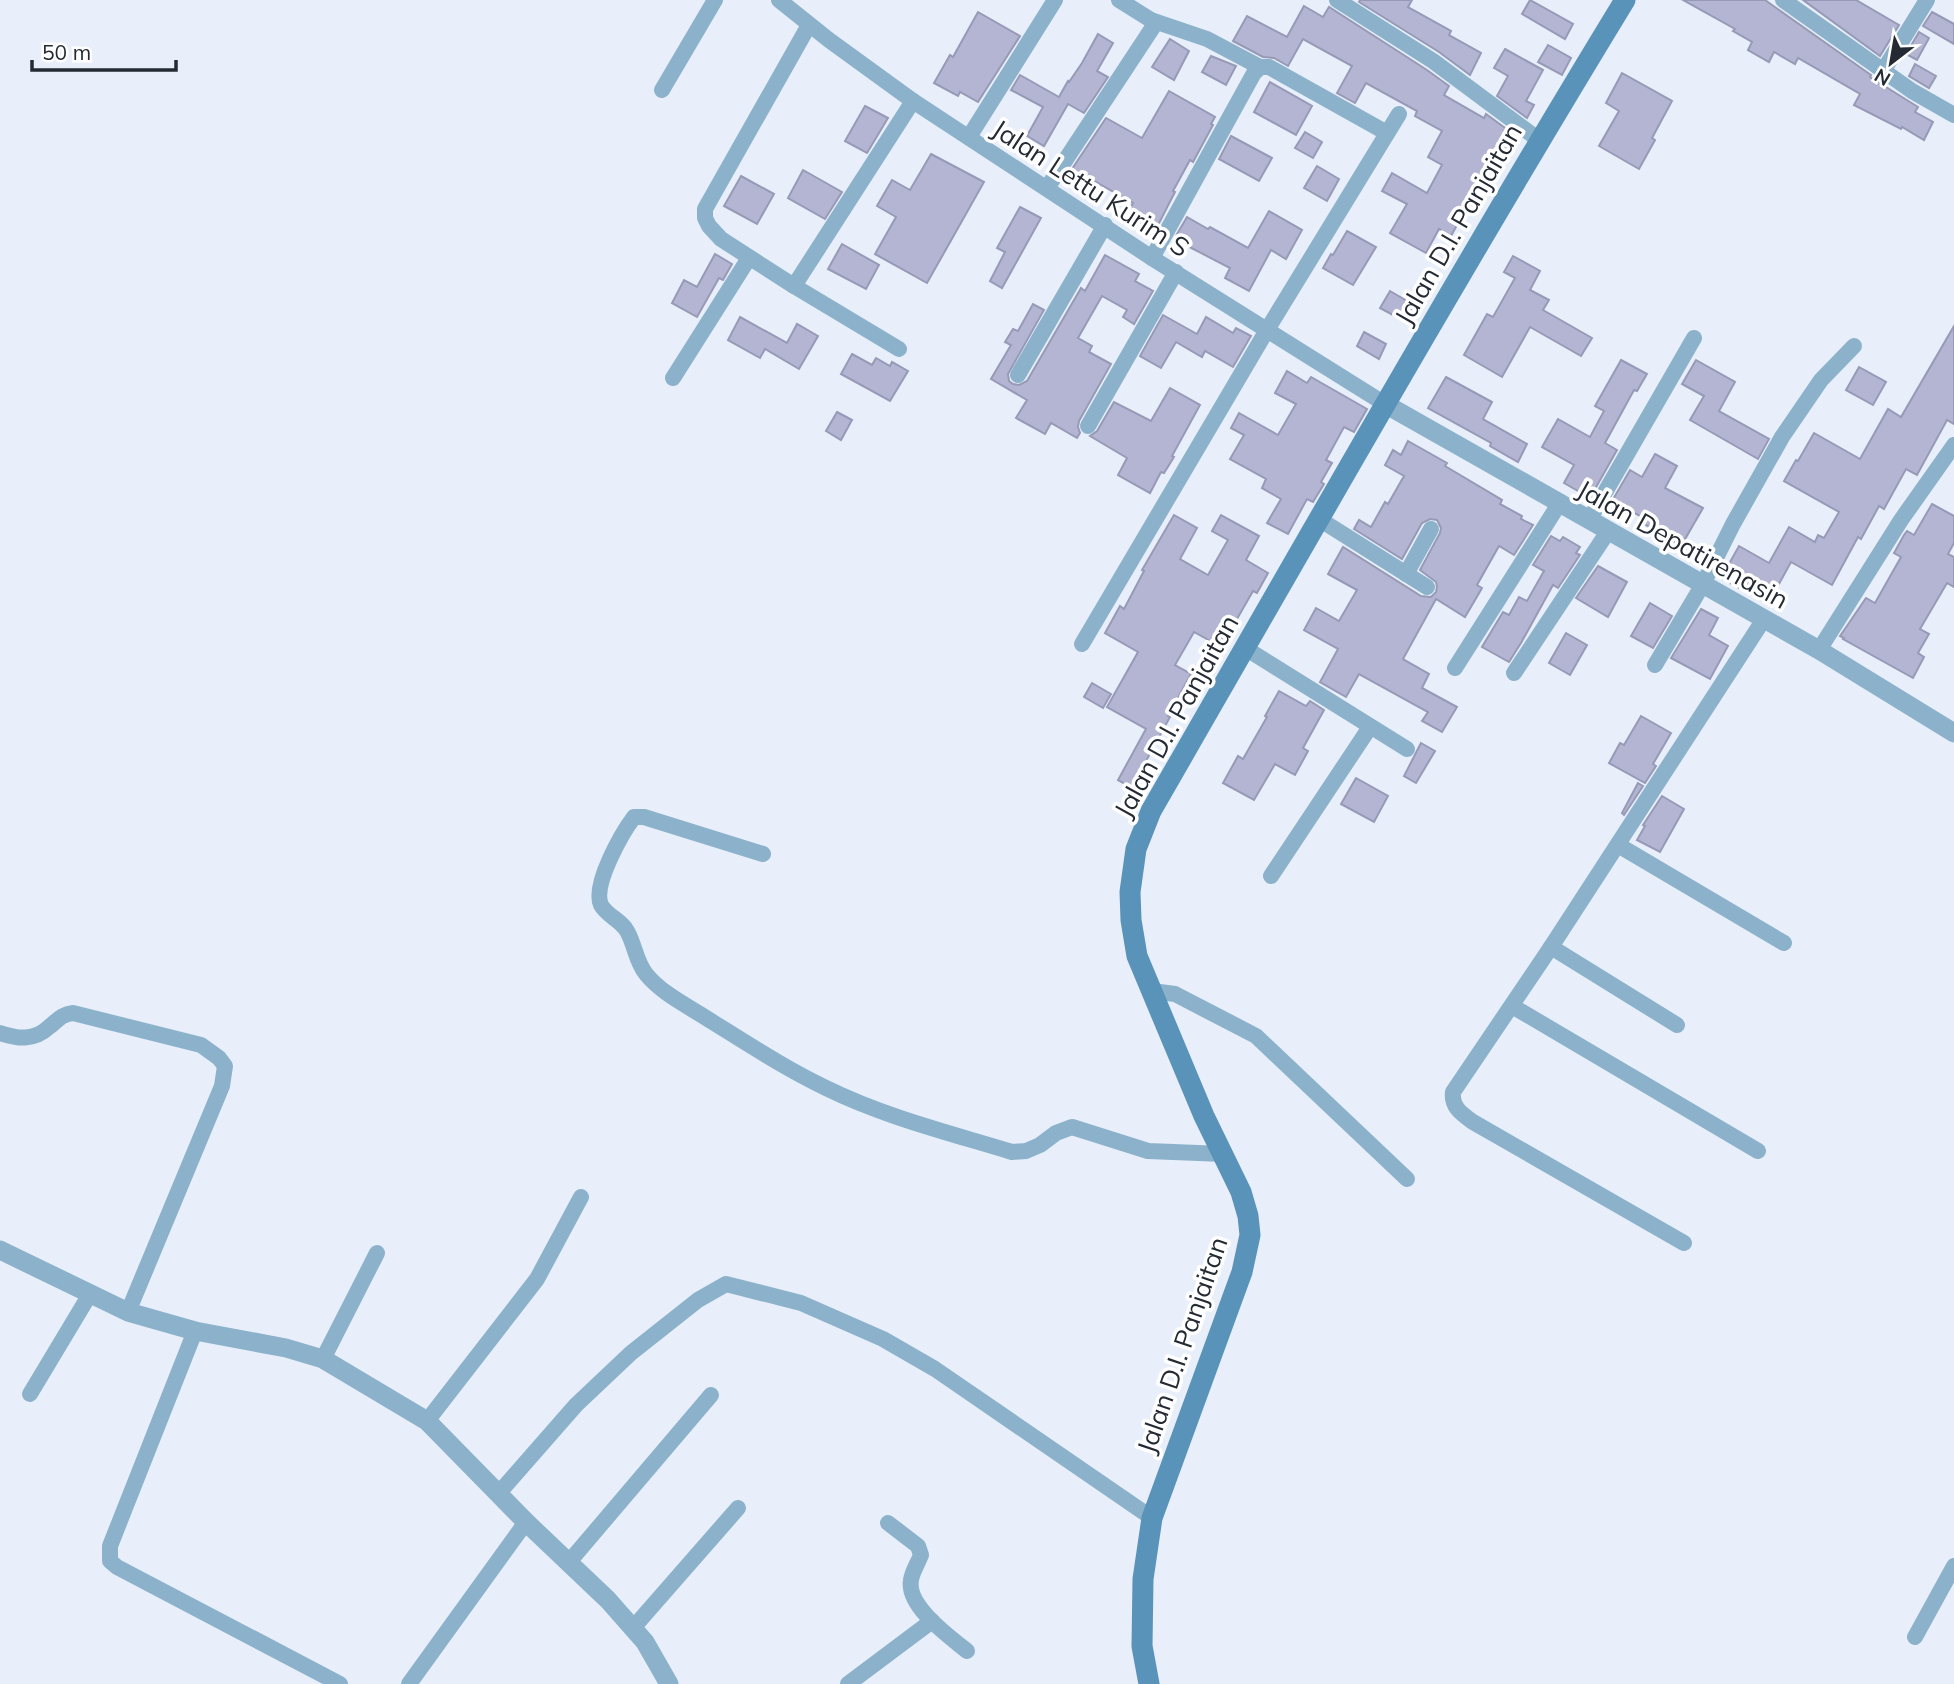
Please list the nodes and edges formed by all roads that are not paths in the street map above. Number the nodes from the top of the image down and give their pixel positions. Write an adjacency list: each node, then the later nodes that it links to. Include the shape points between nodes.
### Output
1 (715, 0): 13 (street)
2 (779, 0): 10 (street, Jalan Lettu Kurim S)
3 (1055, 0): 18 (street)
4 (1119, 0): 9 (street)
5 (1337, 0): 19 (street, via 1433,61)
6 (1625, 0): 19 (main road, Jalan D.I. Panjaitan)
7 (1783, 0): 12 (street)
8 (1927, 0): 12 (street)
9 (1151, 20): 11 (street, via 1207,39); 20 (street, via 1153,27)
10 (809, 24): 14 (street, Jalan Lettu Kurim S); 22 (street, via 705,209 709,226)
11 (1260, 67): 17 (street, via 1269,67); 23 (street)
12 (1883, 71): 16 (street)
13 (662, 90)
14 (913, 101): 18 (street, Jalan Lettu Kurim S); 25 (street)
15 (1399, 114): 17 (street)
16 (1954, 115)
17 (1387, 133): 26 (street)
18 (969, 137): 20 (street, Jalan Lettu Kurim S)
19 (1539, 140): 32 (main road, Jalan D.I. Panjaitan)
20 (1047, 188): 21 (street, Jalan Lettu Kurim S)
21 (1105, 225): 23 (street, Jalan Lettu Kurim S); 30 (street)
22 (749, 258): 25 (street); 31 (street)
23 (1152, 258): 24 (street, Jalan Lettu Kurim S)
24 (1175, 272): 26 (street, Jalan Lettu Kurim S); 33 (street)
25 (794, 286): 29 (street)
26 (1267, 330): 32 (street, Jalan Lettu Kurim S); 44 (street)
27 (1693, 338): 37 (street)
28 (1854, 346): 41 (street, via 1821,380 1782,436)
29 (899, 349)
30 (1018, 375)
31 (673, 378)
32 (1385, 404): 35 (street, Jalan Depatirenasin); 36 (main road, Jalan D.I. Panjaitan)
33 (1088, 426)
34 (1954, 445): 46 (street)
35 (1559, 505): 37 (street, Jalan Depatirenasin); 48 (street)
36 (1319, 519): 40 (street); 45 (main road, Jalan D.I. Panjaitan)
37 (1589, 520): 39 (street, Jalan Depatirenasin)
38 (1431, 529): 40 (street)
39 (1609, 530): 41 (street, Jalan Depatirenasin); 49 (street)
40 (1406, 574): 42 (street)
41 (1703, 583): 43 (street, Jalan Depatirenasin); 47 (street)
42 (1427, 587)
43 (1764, 619): 46 (street, Jalan Depatirenasin); 53 (street)
44 (1082, 644)
45 (1245, 648): 50 (street); 58 (main road, Jalan D.I. Panjaitan, via 1151,811 1136,849 1131,920)
46 (1819, 650): 51 (street, Jalan Depatirenasin)
47 (1655, 665)
48 (1455, 668)
49 (1514, 673)
50 (1370, 727): 52 (street); 55 (street)
51 (1952, 728)
52 (1407, 749)
53 (1618, 845): 56 (street); 57 (street)
54 (763, 854): 63 (street, via 634,817 603,878 600,903 626,928 639,964 658,986 763,1053 880,1111 1013,1152 1026,1151 1072,1127 1148,1151)
55 (1271, 876)
56 (1784, 943)
57 (1551, 947): 59 (street); 60 (street)
58 (1152, 991): 63 (main road, Jalan D.I. Panjaitan); 64 (street, via 1175,994 1256,1035)
59 (1512, 1006): 62 (street); 66 (street, via 1453,1092 1458,1110)
60 (1677, 1025)
61 (0, 1033): 70 (street, via 32,1037 64,1014 73,1013 201,1045 225,1066 222,1086)
62 (1758, 1151)
63 (1223, 1154): 78 (main road, Jalan D.I. Panjaitan, via 1241,1192 1250,1235 1242,1272)
64 (1407, 1179)
65 (581, 1197): 75 (street, via 537,1279)
66 (1684, 1243)
67 (0, 1250): 69 (street)
68 (377, 1253): 72 (street)
69 (90, 1294): 70 (street); 73 (street)
70 (128, 1312): 71 (street)
71 (195, 1331): 72 (street); 87 (street, via 110,1546 110,1561)
72 (323, 1359): 75 (street)
73 (30, 1394)
74 (711, 1395): 81 (street)
75 (427, 1421): 76 (street)
76 (498, 1494): 78 (street, via 576,1405 631,1353 698,1300 726,1284 801,1303 883,1339 935,1369); 79 (street)
77 (738, 1508): 84 (street)
78 (1152, 1518): 91 (main road, Jalan D.I. Panjaitan, via 1143,1579 1142,1633)
79 (526, 1522): 81 (street); 88 (street)
80 (888, 1523): 83 (street, via 918,1546 921,1555 910,1582 913,1597)
81 (569, 1562): 84 (street)
82 (1954, 1566): 85 (street)
83 (932, 1621): 86 (street); 90 (street)
84 (633, 1628): 89 (street)
85 (1915, 1637)
86 (967, 1651)
87 (340, 1684)
88 (409, 1684)
89 (669, 1684)
90 (848, 1684)
91 (1149, 1684)

